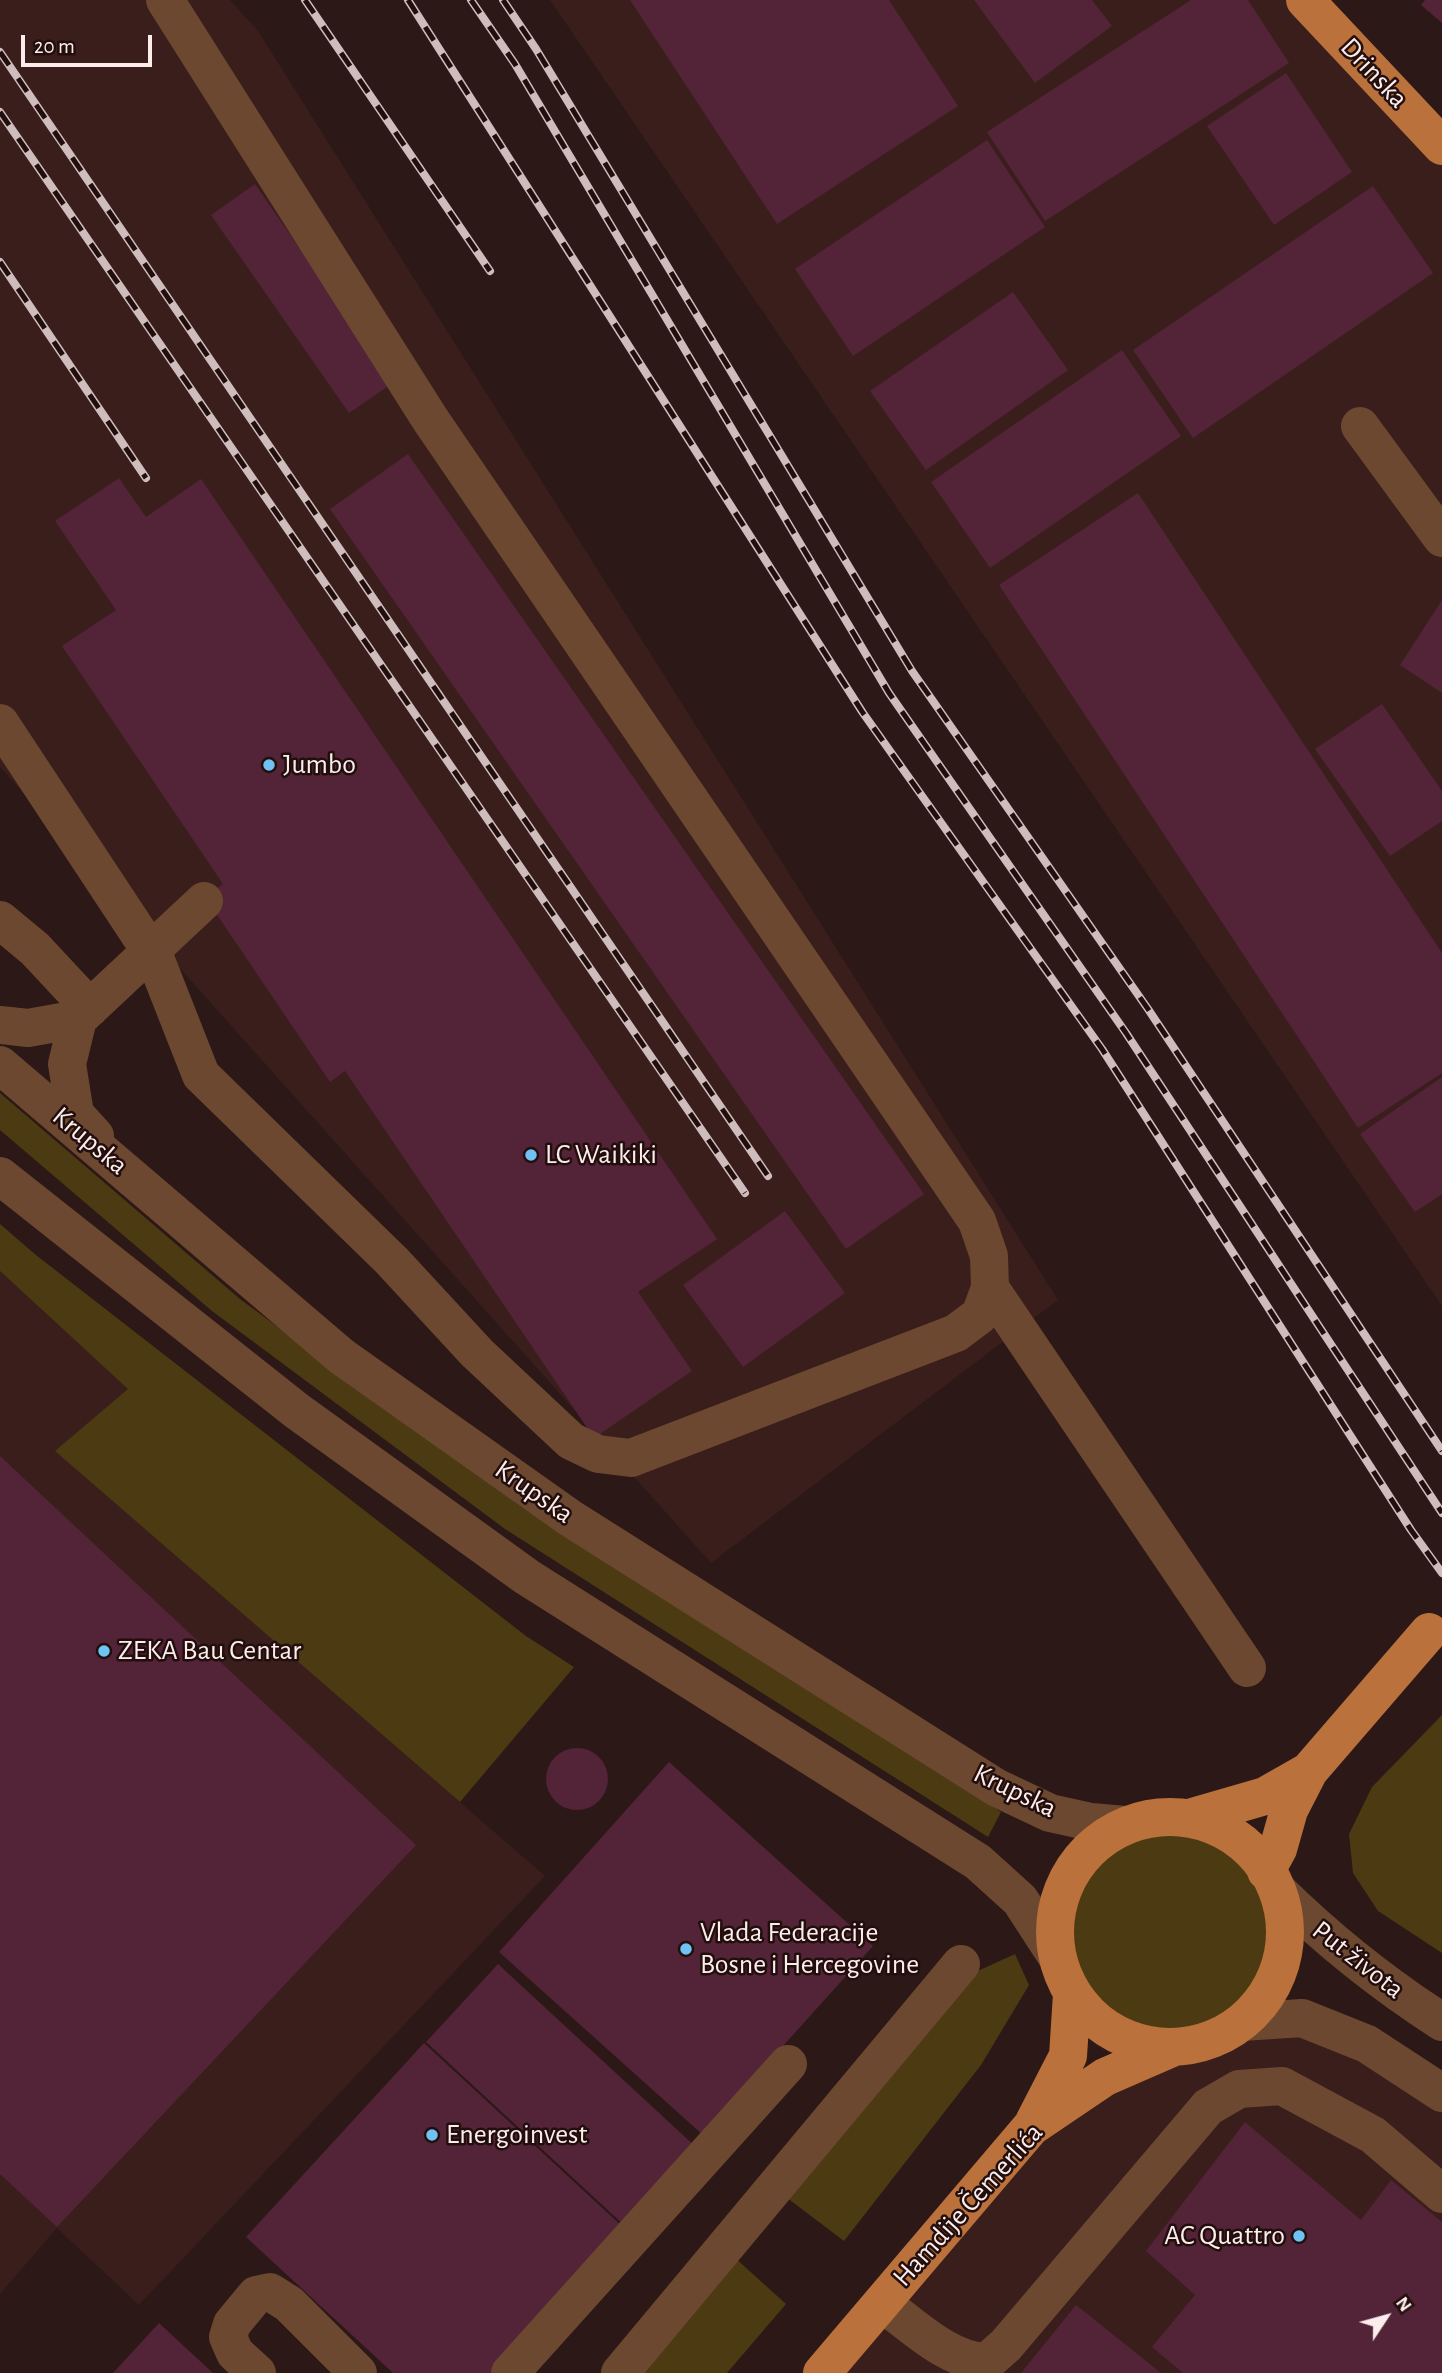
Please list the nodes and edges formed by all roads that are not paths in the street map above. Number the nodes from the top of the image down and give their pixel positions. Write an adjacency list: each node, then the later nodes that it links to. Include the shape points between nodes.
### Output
1 (164, 0): 15 (street, via 430,419 977,1221 989,1256)
2 (1306, 0): 3 (main road, Drinska)
3 (1442, 146)
4 (1360, 426): 5 (street)
5 (1442, 538)
6 (0, 723): 9 (street)
7 (204, 901): 9 (street)
8 (0, 920): 10 (street, via 35,949)
9 (150, 950): 10 (street); 15 (street, via 201,1075 392,1261 477,1353 571,1441 598,1454 631,1458 956,1333 980,1315)
10 (84, 1013): 11 (street, via 28,1028); 13 (street, via 66,1064 75,1114)
11 (0, 1025)
12 (0, 1065): 13 (street, Krupska)
13 (128, 1172): 20 (street, Krupska, via 341,1356 570,1518 997,1788 1051,1813)
14 (0, 1176): 22 (street, via 297,1411 527,1577 978,1862 1020,1900)
15 (990, 1288): 17 (street)
16 (1429, 1632): 18 (main road)
17 (1247, 1668)
18 (1309, 1771): 19 (main road, via 1265,1796); 21 (main road, via 1289,1811)
19 (1189, 1818): 20 (main road, via 1163,1816); 21 (main road, via 1233,1835 1260,1860)
20 (1125, 1825): 22 (main road, via 1091,1846 1067,1879 1055,1917)
21 (1272, 1881): 25 (main road, via 1286,1927 1281,1964 1266,1996); 26 (street, Put života, via 1362,1967)
22 (1057, 1956): 24 (main road)
23 (961, 1964): 37 (street)
24 (1072, 1994): 27 (main road, via 1099,2024 1134,2042); 30 (main road, via 1068,2056)
25 (1242, 2022): 27 (main road, via 1210,2041); 29 (street, via 1302,2018 1367,2044)
26 (1442, 2022)
27 (1174, 2047): 30 (main road, Hamdije Čemerlića, via 1105,2077)
28 (788, 2064): 36 (street)
29 (1442, 2093)
30 (1031, 2127): 32 (main road, Hamdije Čemerlića)
31 (1442, 2194): 33 (street, via 1373,2134 1282,2086 1239,2089 1208,2107 1006,2345 986,2362)
32 (882, 2302): 33 (street); 38 (main road, Hamdije Čemerlića)
33 (968, 2368)
34 (257, 2373): 35 (street, via 235,2353 228,2337 232,2324 256,2295 270,2292 289,2304)
35 (358, 2373)
36 (510, 2373)
37 (620, 2373)
38 (822, 2373)

